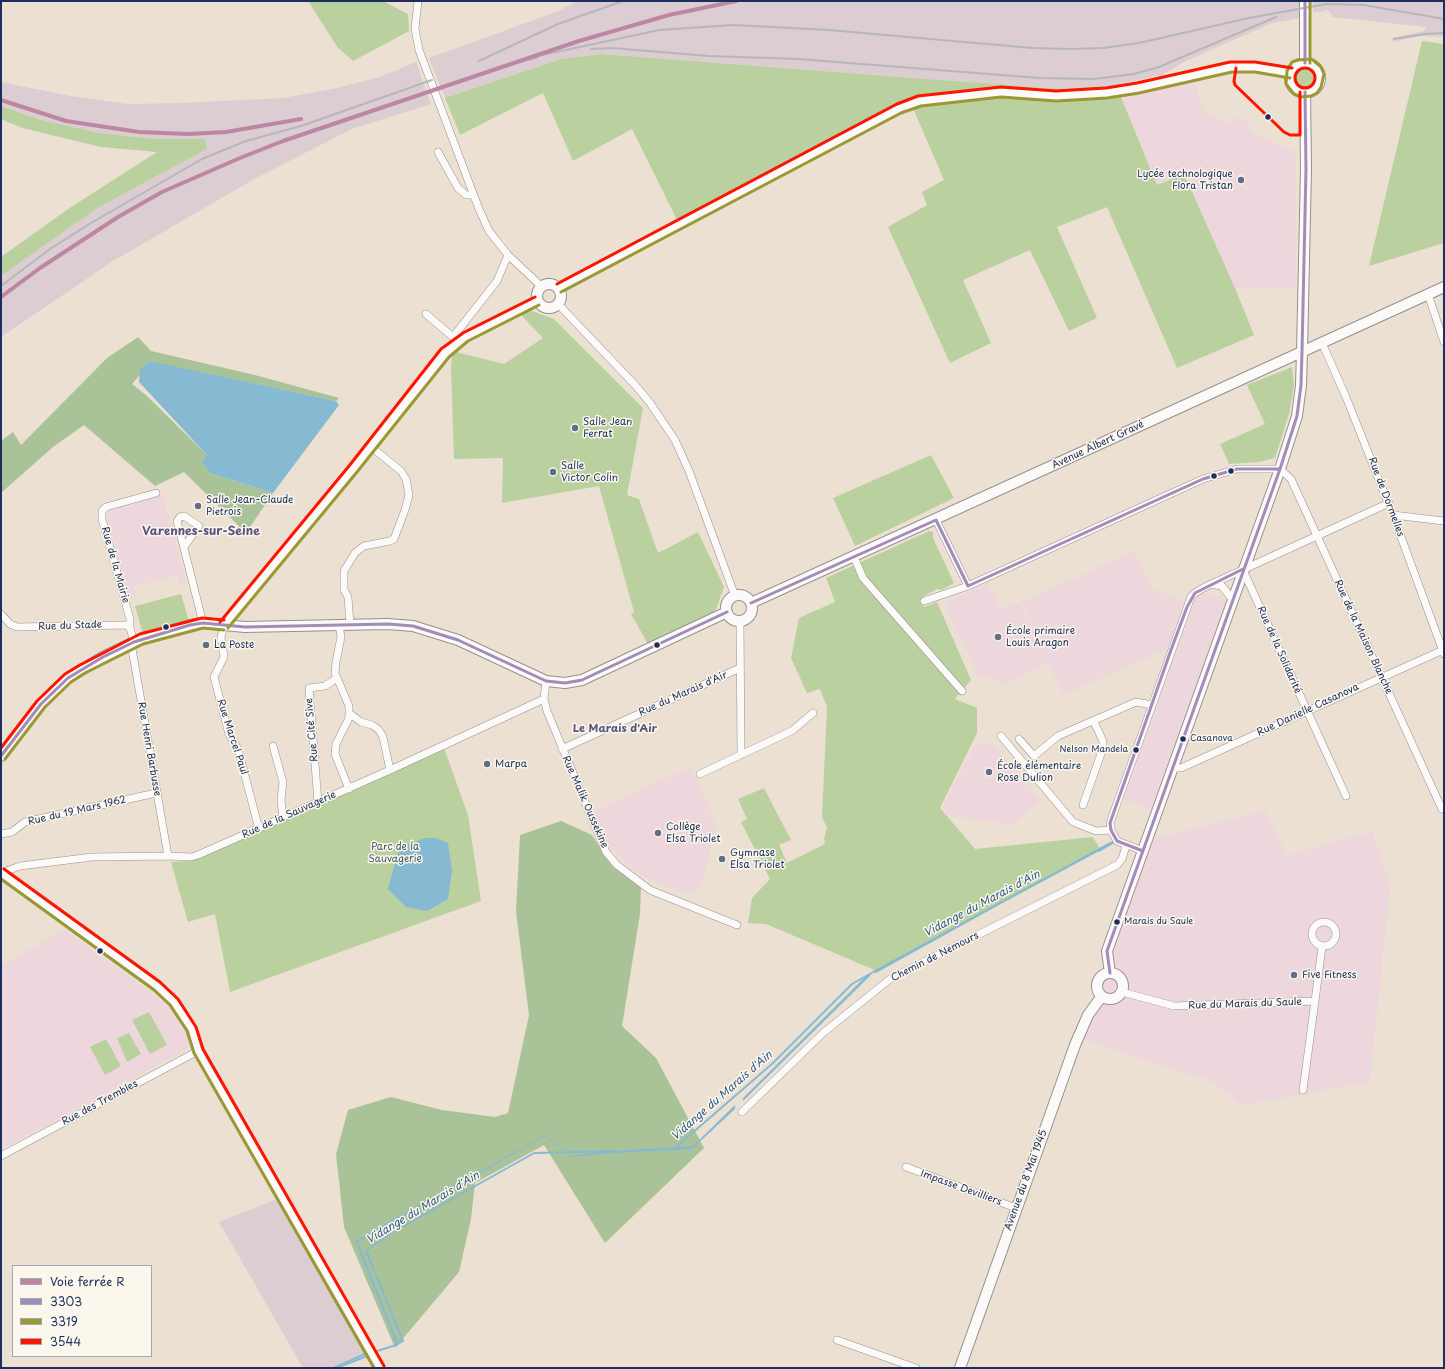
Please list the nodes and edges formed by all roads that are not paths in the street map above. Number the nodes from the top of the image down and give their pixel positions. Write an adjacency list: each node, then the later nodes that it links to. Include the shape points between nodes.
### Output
1 (418, 1): 7 (street, via 415,29 419,50)
2 (1305, 1): 3 (main road)
3 (1305, 63): 4 (main road, via 1296,66); 5 (main road, via 1314,67 1319,80 1314,89)
4 (1291, 73): 5 (main road, via 1293,87); 11 (main road, via 1255,67 1231,67 1107,93 1056,96 1001,92 920,101)
5 (1305, 92): 19 (main road)
6 (438, 152): 7 (street, via 458,188 466,195)
7 (473, 195): 8 (street, via 490,231)
8 (508, 255): 9 (street); 16 (street, via 497,281)
9 (541, 286): 11 (main road, via 548,283); 13 (main road, via 536,293)
10 (1444, 287): 12 (main road, Avenue Albert Gravé)
11 (559, 288): 14 (main road, via 561,294)
12 (1428, 294): 17 (main road, Avenue Albert Gravé); 18 (street)
13 (537, 301): 14 (main road, via 544,308); 16 (main road)
14 (558, 304): 33 (street, via 636,386 674,440 689,471)
15 (426, 314): 16 (street)
16 (454, 340): 20 (main road)
17 (1322, 342): 19 (main road, Avenue Albert Gravé); 23 (street, Rue de Dormelles)
18 (1444, 342)
19 (1302, 352): 21 (main road, via 1297,416); 25 (main road, Avenue Albert Gravé)
20 (370, 446): 41 (main road); 42 (street, via 401,471 406,479 409,495 394,539 390,542 364,546 355,553 344,571 344,590 348,597)
21 (1280, 469): 27 (street, Rue de la Maison Blanche, via 1291,479); 30 (main road); 32 (street, via 1237,469 1203,479)
22 (156, 493): 43 (street, Rue de la Mairie, via 106,507 102,511 102,519 130,619)
23 (1389, 504): 24 (street, Rue de Dormelles); 27 (street)
24 (1393, 515): 26 (street); 45 (street, Rue de Dormelles)
25 (936, 520): 29 (main road, Avenue Albert Gravé); 32 (street)
26 (1444, 522)
27 (1317, 536): 30 (street); 47 (street, Rue de la Maison Blanche)
28 (184, 547): 40 (street)
29 (854, 557): 36 (main road, Avenue Albert Gravé); 50 (street, via 863,578)
30 (1243, 569): 31 (street); 34 (main road); 53 (street, Rue de la Solidarité)
31 (1211, 584): 34 (street, via 1222,586); 52 (street, via 1191,597)
32 (968, 586): 35 (street)
33 (735, 596): 36 (main road, via 743,596); 37 (main road, via 727,604)
34 (1232, 599): 63 (main road)
35 (924, 601)
36 (751, 603): 39 (main road, via 750,615)
37 (727, 612): 39 (main road, via 732,619); 49 (main road, via 582,680 565,683)
38 (1, 614): 43 (street, Rue du Stade, via 17,628 120,624)
39 (740, 621): 46 (street)
40 (203, 623): 41 (main road); 44 (main road)
41 (224, 625): 42 (main road); 73 (street, Rue Marcel Paul, via 221,637 224,657 214,677 229,734 238,749)
42 (345, 625): 48 (street, via 336,662); 49 (main road, via 388,624 429,630 458,640)
43 (130, 628): 44 (street)
44 (133, 642): 62 (main road, via 82,669 57,687); 67 (street, Rue Henri Barbusse)
45 (1443, 652): 47 (street, Rue Danielle Casanova)
46 (740, 668): 60 (street, Rue du Marais d'Air); 61 (street)
47 (1381, 676): 53 (street, Rue Danielle Casanova); 71 (street, Rue de la Maison Blanche)
48 (337, 678): 54 (street); 69 (street, Rue Cité Sive, via 324,686 309,688)
49 (546, 681): 51 (street)
50 (962, 691)
51 (544, 699): 60 (street, Rue Malik Oussekine); 64 (street, Rue de la Sauvagerie)
52 (1152, 705): 56 (street, via 1136,702); 74 (street, via 1110,823)
53 (1307, 711): 63 (street, Rue Danielle Casanova, via 1181,768); 68 (street, Rue de la Solidarité)
54 (349, 713): 64 (street, via 379,730 383,737); 66 (street, via 336,744 335,754)
55 (813, 713): 61 (street, via 787,733)
56 (1094, 722): 58 (street, via 1058,736 1034,756); 70 (street, via 1103,741 1103,748)
57 (1001, 736): 74 (street, via 1073,822 1096,831)
58 (1019, 739)
59 (273, 746): 72 (street, via 283,782)
60 (562, 749): 80 (street, Rue Malik Oussekine, via 606,852 618,865 650,890)
61 (741, 755): 65 (street)
62 (1, 756)
63 (1174, 768): 77 (main road)
64 (390, 770): 66 (street, Rue de la Sauvagerie)
65 (700, 774)
66 (349, 789): 69 (street, Rue de la Sauvagerie)
67 (156, 793): 75 (street, Rue du 19 Mars 1962, via 25,822 12,832); 78 (street, Rue Henri Barbusse)
68 (1346, 796)
69 (318, 802): 72 (street, Rue de la Sauvagerie)
70 (1083, 805)
71 (1442, 809)
72 (283, 818): 73 (street, Rue de la Sauvagerie)
73 (259, 828): 78 (street, Rue de la Sauvagerie, via 198,855)
74 (1111, 830): 76 (street, via 1117,841)
75 (1, 834)
76 (1126, 846): 77 (street); 88 (street, Chemin de Nemours, via 1117,865 890,979 823,1033)
77 (1143, 851): 82 (main road, via 1108,951)
78 (168, 856): 79 (street, Rue de la Sauvagerie, via 92,857 20,866)
79 (1, 873): 86 (street, via 157,986 174,1002 192,1029)
80 (737, 925)
81 (1322, 947): 85 (street, Rue du Marais du Saule)
82 (1110, 973): 83 (main road, via 1120,978); 84 (main road, via 1102,976 1098,982 1098,990)
83 (1122, 992): 84 (main road, via 1113,999); 85 (street, Rue du Marais du Saule, via 1174,1006)
84 (1102, 996): 91 (main road, Avenue du 8 Mai 1945, via 1081,1028)
85 (1315, 1002): 87 (street)
86 (198, 1051): 89 (street, Rue des Trembles); 93 (street)
87 (1303, 1090)
88 (742, 1112)
89 (1, 1156)
90 (906, 1167): 91 (street, Impasse Devilliers)
91 (1016, 1208): 95 (main road, Avenue du 8 Mai 1945)
92 (837, 1340): 94 (street)
93 (380, 1368)
94 (916, 1368)
95 (960, 1368)

